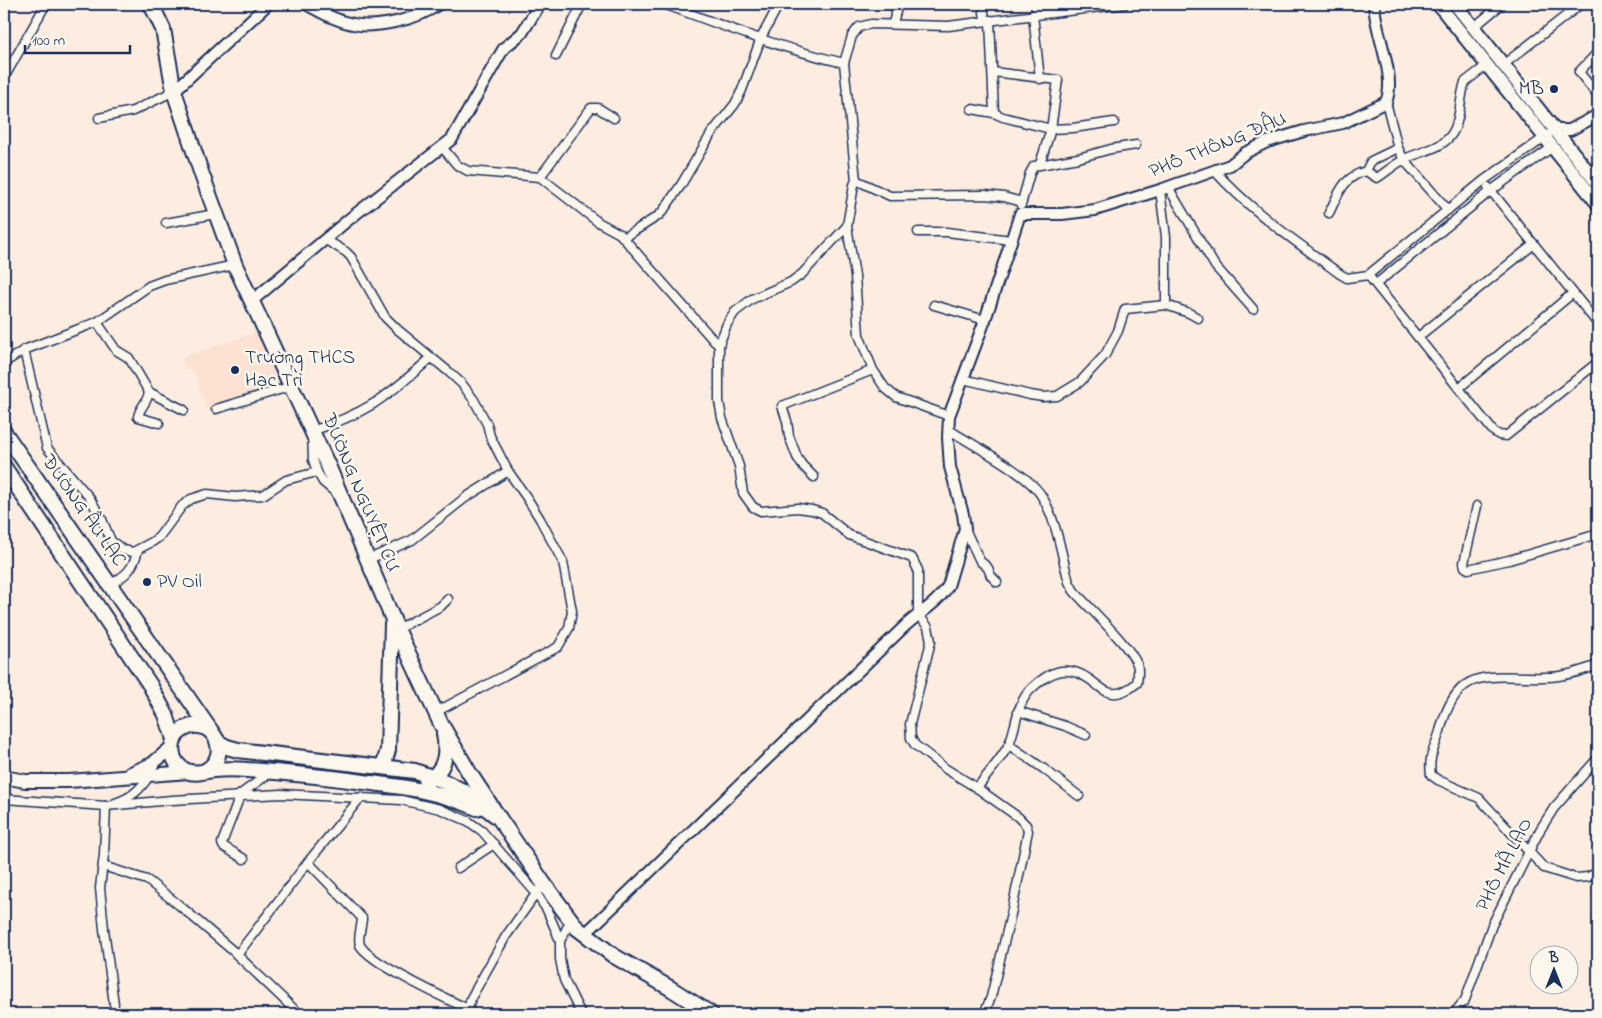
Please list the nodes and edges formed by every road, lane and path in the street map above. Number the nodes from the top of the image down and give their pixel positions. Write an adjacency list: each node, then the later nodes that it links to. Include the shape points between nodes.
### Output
1 (46, 4): 30 (street)
2 (151, 4): 32 (highway, ĐƯỜNG NGUYỆT CƯ, via 163,29)
3 (268, 4): 32 (street)
4 (306, 4): 5 (street, via 328,16 361,25 418,16)
5 (439, 4)
6 (540, 4): 45 (street, via 522,33 501,53 452,139)
7 (582, 4): 25 (street)
8 (664, 4): 23 (street)
9 (779, 4): 23 (street)
10 (898, 4): 21 (street)
11 (983, 4): 20 (street)
12 (1035, 4): 19 (street)
13 (1125, 4): 19 (street)
14 (1374, 4): 34 (street, via 1390,80)
15 (1438, 4): 28 (main road)
16 (1456, 4): 22 (main road)
17 (1502, 4): 22 (street)
18 (1581, 4): 27 (street)
19 (1035, 15): 20 (street); 31 (street)
20 (988, 20): 21 (street, via 934,26); 29 (street)
21 (893, 24): 26 (street, via 859,27 852,36)
22 (1474, 27): 27 (main road)
23 (761, 38): 26 (street); 66 (street, via 735,104 711,134 681,186 658,216)
24 (1598, 52): 33 (street, via 1579,72)
25 (556, 56)
26 (844, 63): 52 (street)
27 (1503, 64): 42 (main road)
28 (1487, 65): 43 (main road); 47 (street, via 1465,82 1458,118 1451,134 1434,149)
29 (993, 72): 31 (street); 36 (street)
30 (5, 76)
31 (1040, 79): 41 (street, via 1058,80)
32 (174, 90): 38 (street, via 133,111); 61 (highway, ĐƯỜNG NGUYỆT CƯ)
33 (1598, 96)
34 (1386, 102): 46 (street); 49 (street, PHỐ THÔNG ĐẬU, via 1350,120 1273,140 1245,153 1230,165)
35 (972, 109): 36 (street)
36 (994, 113): 41 (street)
37 (1598, 115): 42 (street)
38 (99, 118)
39 (614, 118): 51 (street, via 598,108 591,108)
40 (1114, 122): 41 (street)
41 (1051, 129): 48 (street)
42 (1563, 133): 43 (street); 43 (street); 54 (main road)
43 (1548, 142): 53 (street); 56 (street); 58 (main road)
44 (1136, 145): 48 (street)
45 (442, 147): 51 (street, via 457,166 468,171); 67 (street)
46 (1398, 148): 47 (street); 50 (street, via 1371,161)
47 (1404, 160): 50 (street, via 1377,178); 59 (street)
48 (1040, 164): 57 (street, via 1032,169)
49 (1214, 170): 55 (street, PHỐ THÔNG ĐẬU); 71 (street, via 1269,221 1340,274 1347,278)
50 (1366, 171): 60 (street, via 1343,184)
51 (540, 177): 66 (street, via 598,222)
52 (856, 180): 57 (street, via 890,196 985,195); 64 (street)
53 (1484, 181): 56 (street); 59 (street)
54 (1598, 184)
55 (1164, 189): 62 (street, PHỐ THÔNG ĐẬU, via 1086,212); 76 (street); 77 (street, via 1215,266)
56 (1492, 190): 69 (street); 72 (street)
57 (1022, 202): 62 (street)
58 (1598, 204)
59 (1448, 210): 71 (street)
60 (1329, 213)
61 (215, 214): 63 (street); 70 (highway, ĐƯỜNG NGUYỆT CƯ)
62 (1020, 214): 68 (street)
63 (166, 223)
64 (847, 226): 83 (street, via 802,274 752,299 735,312); 88 (street, via 856,276 859,335)
65 (918, 232): 68 (street)
66 (624, 237): 83 (street)
67 (326, 240): 74 (street); 85 (street, via 351,257 384,316)
68 (1011, 240): 79 (street)
69 (1534, 244): 73 (street); 82 (street)
70 (235, 265): 74 (highway, ĐƯỜNG NGUYỆT CƯ); 80 (street, via 149,286)
71 (1368, 275): 72 (street)
72 (1376, 284): 82 (street)
73 (1573, 293): 81 (street); 91 (street)
74 (252, 301): 90 (highway, ĐƯỜNG NGUYỆT CƯ)
75 (934, 305): 79 (street)
76 (1166, 305): 78 (street); 89 (street, via 1125,309 1105,355 1080,382 1057,396 1030,395)
77 (1252, 309)
78 (1198, 318)
79 (985, 320): 89 (street)
80 (97, 322): 84 (street); 92 (street, via 116,350 129,358)
81 (1598, 324)
82 (1418, 338): 91 (street)
83 (719, 345): 113 (street, via 719,402 739,466 743,493 748,501 760,511 798,508 822,513 849,535 912,558 918,570)
84 (24, 350): 87 (street); 108 (street, via 47,448 89,497 113,543 127,552)
85 (431, 358): 98 (street, via 372,404 328,426); 101 (street, via 462,384 474,400)
86 (1598, 362): 91 (street, via 1506,436 1493,431)
87 (4, 363)
88 (873, 370): 95 (street, via 885,388 896,397); 103 (street, via 783,406 793,449 802,466)
89 (962, 379): 95 (street)
90 (292, 386): 93 (street); 98 (highway, ĐƯỜNG NGUYỆT CƯ)
91 (1458, 388)
92 (149, 392): 94 (street); 96 (street, via 138,417)
93 (216, 409)
94 (184, 410)
95 (949, 416): 97 (street)
96 (159, 424)
97 (948, 429): 106 (street, via 950,467); 116 (street, via 1010,468 1036,489 1049,512 1074,591 1122,642 1136,663 1137,683 1116,693 1109,693 1082,674 1064,669 1053,673 1030,689)
98 (312, 430): 102 (street, via 313,460); 104 (highway, ĐƯỜNG NGUYỆT CƯ)
99 (4, 432): 111 (highway, ĐƯỜNG ÂU LẠC)
100 (4, 467): 120 (highway, ĐƯỜNG ÂU LẠC, via 150,685 166,715)
101 (508, 471): 109 (street, via 465,498 412,540); 117 (street, via 563,562 572,611 571,624 556,649)
102 (317, 472): 104 (street); 108 (street, via 286,480 263,495 207,494 191,499 159,537)
103 (814, 477)
104 (341, 497): 109 (highway, ĐƯỜNG NGUYỆT CƯ)
105 (1477, 506): 107 (street, via 1464,563 1468,569)
106 (965, 529): 110 (street, via 980,561); 113 (street, via 948,586 940,598)
107 (1598, 534)
108 (138, 550): 111 (street, via 130,571)
109 (367, 560): 114 (highway, ĐƯỜNG NGUYỆT CƯ)
110 (997, 582)
111 (110, 586): 119 (highway, ĐƯỜNG ÂU LẠC)
112 (448, 599): 114 (street, via 441,606)
113 (918, 614): 132 (street, via 928,627 931,641 910,724 911,738 915,745 946,769); 148 (street)
114 (395, 630): 117 (highway, ĐƯỜNG NGUYỆT CƯ); 123 (highway, via 388,750)
115 (1598, 665): 140 (street, via 1555,677 1482,677 1456,692 1447,707 1430,756 1431,775 1479,798)
116 (1018, 712): 118 (street); 121 (street)
117 (439, 718): 128 (highway, via 446,755 442,767); 138 (highway, ĐƯỜNG NGUYỆT CƯ)
118 (1086, 735)
119 (216, 739): 120 (highway, via 206,729 193,726 181,731); 123 (highway, via 238,750); 124 (highway, via 217,759)
120 (173, 743): 126 (highway, via 173,757 180,768); 130 (main road, via 152,764)
121 (1009, 745): 132 (street); 134 (street)
122 (1598, 758): 140 (street, PHỐ MÃ LAO, via 1554,808)
123 (383, 767): 128 (highway)
124 (205, 771): 125 (highway); 126 (highway)
125 (273, 771): 131 (highway); 133 (street)
126 (190, 772): 127 (main road)
127 (150, 776): 130 (main road); 137 (street, via 129,797)
128 (433, 777): 131 (highway, via 418,785); 138 (highway, via 464,792)
129 (5, 778): 130 (main road)
130 (109, 779)
131 (401, 787): 138 (highway, via 444,795)
132 (977, 788): 156 (street, via 1018,817 1028,831 991,997)
133 (239, 796): 135 (street); 137 (street); 141 (street, via 222,844)
134 (1079, 796)
135 (361, 797): 139 (street, via 401,800 440,809 476,826); 142 (street)
136 (4, 799): 137 (street)
137 (104, 806): 143 (street)
138 (499, 818): 146 (highway, ĐƯỜNG NGUYỆT CƯ)
139 (494, 844): 144 (street); 146 (street)
140 (1529, 850): 145 (street, via 1544,868 1552,872 1576,878); 157 (street, PHỐ MÃ LAO, via 1492,925 1465,1000)
141 (244, 859)
142 (308, 862): 150 (street); 152 (street, via 362,918 359,941 372,958)
143 (103, 866): 150 (street, via 147,880); 151 (street, via 101,903)
144 (458, 868)
145 (1598, 872)
146 (540, 889): 147 (highway, ĐƯỜNG NGUYỆT CƯ); 149 (street); 152 (street, via 506,936 471,998)
147 (571, 920): 148 (highway, ĐƯỜNG NGUYỆT CƯ); 149 (street)
148 (585, 934): 155 (highway, ĐƯỜNG NGUYỆT CƯ, via 614,956)
149 (560, 941): 154 (street, via 564,980)
150 (237, 955): 153 (street)
151 (114, 1004)
152 (469, 1012)
153 (300, 1014)
154 (581, 1014)
155 (711, 1014)
156 (984, 1014)
157 (1453, 1014)

